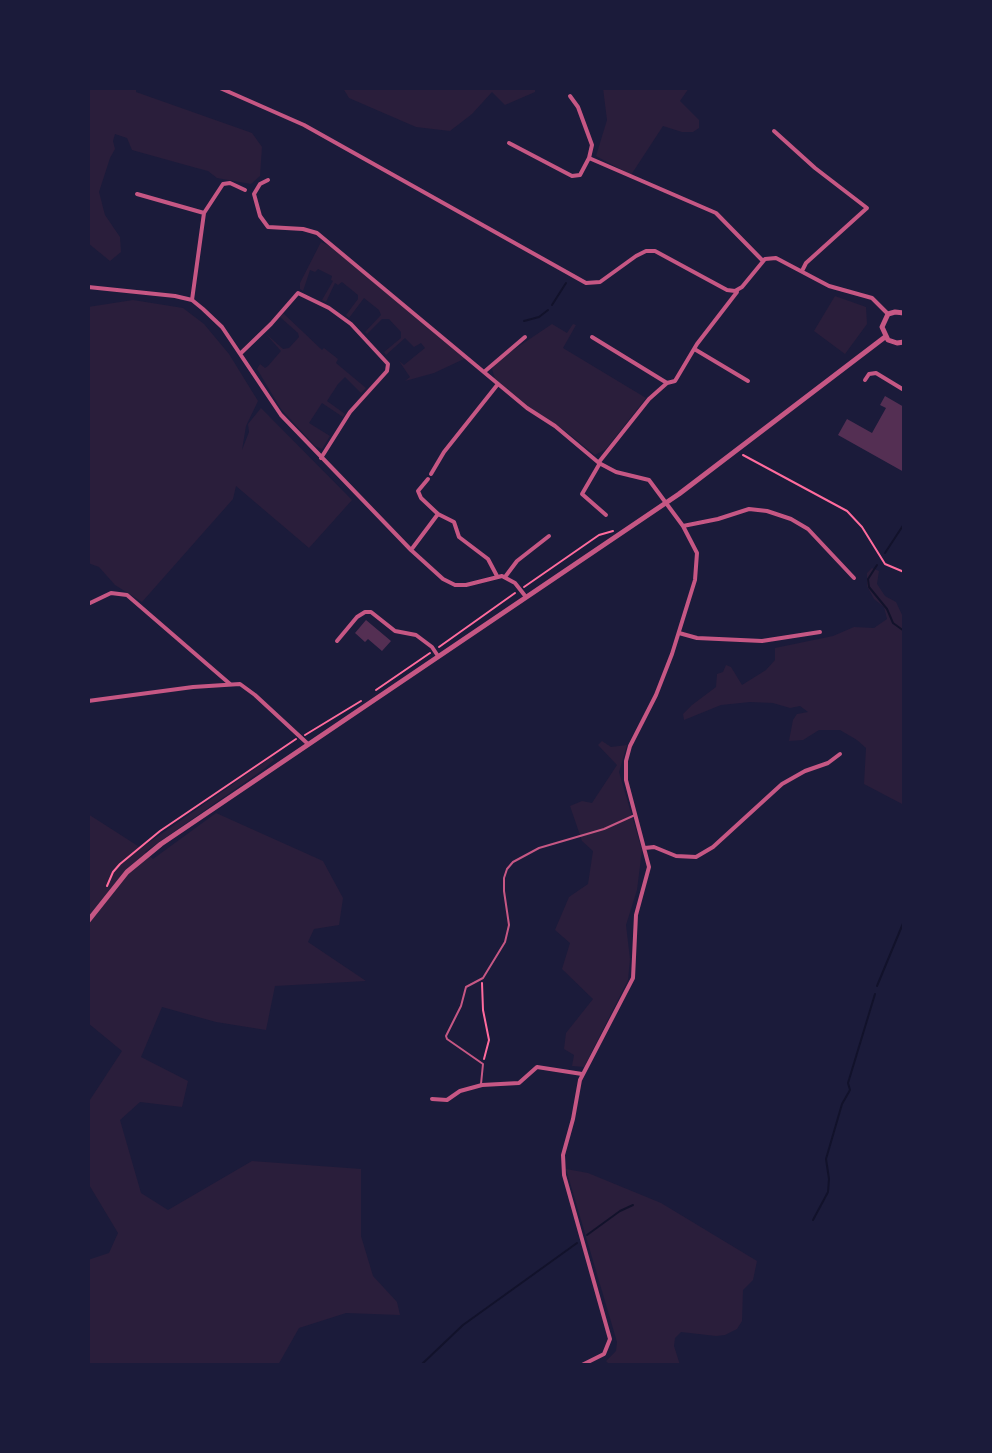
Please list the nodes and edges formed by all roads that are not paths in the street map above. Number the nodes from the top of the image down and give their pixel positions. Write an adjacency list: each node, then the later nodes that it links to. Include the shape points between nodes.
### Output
1 (220, 88): 13 (street, via 309,127 586,283 600,282 636,256 655,251 727,290)
2 (570, 96): 5 (street, via 592,145)
3 (774, 131): 11 (street, via 867,208)
4 (509, 143): 5 (street, via 572,176 580,175)
5 (589, 158): 10 (street, via 720,215)
6 (268, 180): 23 (street, via 254,194 268,227 317,233)
7 (245, 190): 9 (street, via 223,184)
8 (137, 194): 9 (street)
9 (204, 213): 14 (street)
10 (763, 261): 11 (street, via 781,259); 13 (street)
11 (802, 271): 16 (street, via 829,286 872,298)
12 (88, 287): 14 (street)
13 (738, 290): 21 (street)
14 (192, 300): 22 (street)
15 (904, 313): 16 (street)
16 (888, 314): 19 (street, via 882,323)
17 (525, 337): 23 (street)
18 (592, 337): 26 (street)
19 (885, 337): 20 (street); 31 (street)
20 (903, 343)
21 (696, 350): 25 (street); 26 (street, via 675,381)
22 (241, 353): 29 (street, via 270,401); 29 (street, via 298,293 351,324 385,359 387,371 350,412)
23 (483, 372): 27 (street)
24 (865, 380): 28 (street, via 876,373)
25 (748, 381)
26 (667, 383): 30 (street)
27 (498, 384): 30 (street); 32 (street, via 420,488 419,494)
28 (904, 390)
29 (321, 458): 36 (street)
30 (599, 463): 31 (street, via 649,480); 33 (street, via 582,494)
31 (667, 502): 34 (street); 40 (street)
32 (438, 514): 36 (street); 37 (street, via 454,522 459,537 488,559)
33 (606, 515)
34 (683, 526): 39 (street, via 749,509 767,511 808,529); 43 (street, via 698,563)
35 (549, 536): 38 (street)
36 (411, 550): 37 (street, via 455,585)
37 (497, 576): 38 (street)
38 (505, 577): 40 (street)
39 (854, 578)
40 (526, 597): 45 (street)
41 (88, 604): 46 (street, via 111,593 127,595)
42 (820, 632): 43 (street, via 763,641)
43 (679, 633): 50 (street, via 626,761)
44 (337, 641): 45 (street, via 365,612 395,631 416,635)
45 (436, 653): 48 (street)
46 (230, 684): 47 (street); 48 (street, via 245,687)
47 (88, 701)
48 (308, 744): 52 (street, via 145,856)
49 (840, 754): 51 (street, via 782,784 696,857)
50 (636, 815): 51 (street); 54 (lane, via 513,862 504,878 508,932 483,978 466,987 446,1036 483,1064)
51 (645, 848): 53 (street, via 649,867 636,915 633,978)
52 (88, 921)
53 (583, 1074): 54 (street, via 537,1067 519,1083); 56 (street, via 562,1168 610,1339 604,1354)
54 (482, 1085): 55 (street, via 447,1100)
55 (432, 1099)
56 (582, 1365)

